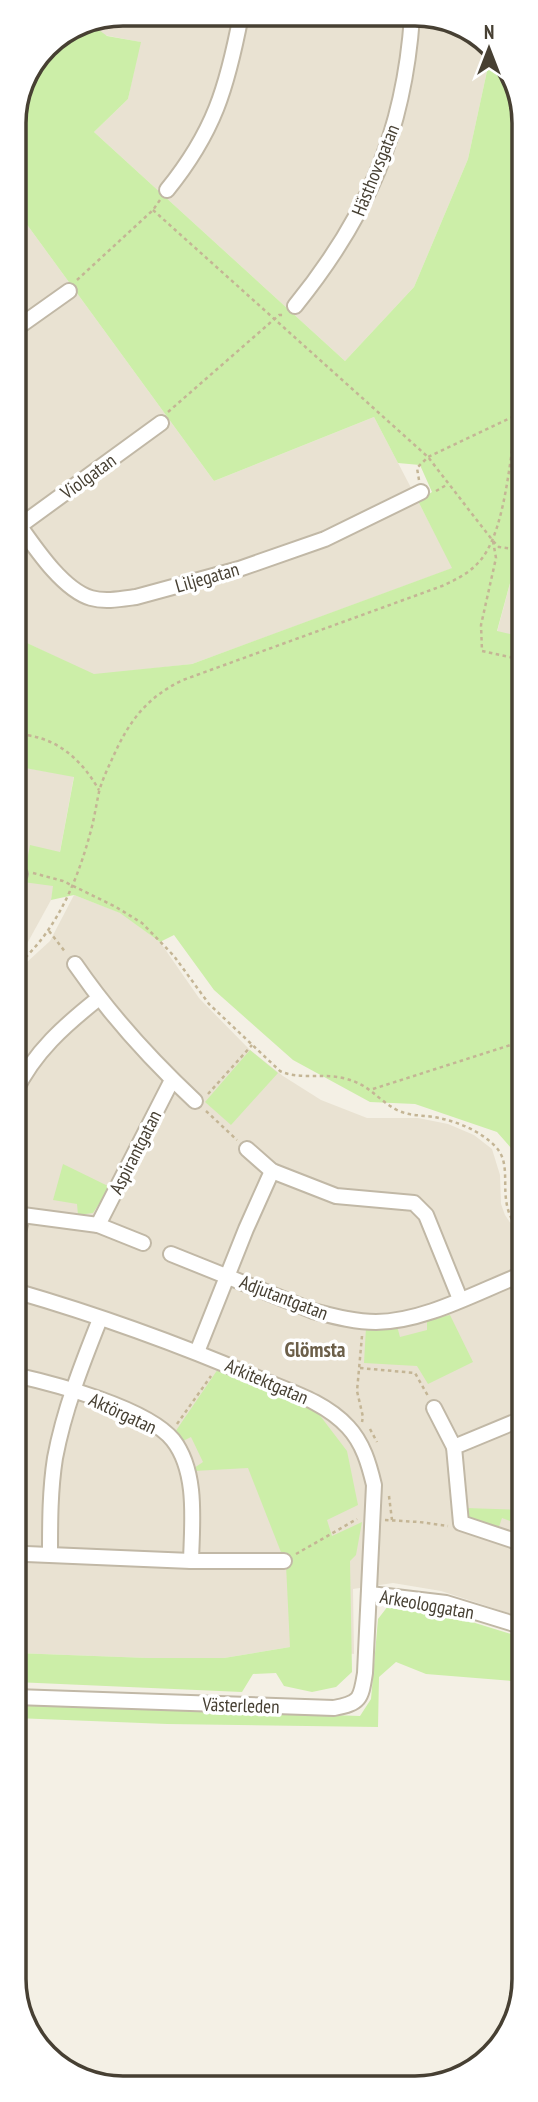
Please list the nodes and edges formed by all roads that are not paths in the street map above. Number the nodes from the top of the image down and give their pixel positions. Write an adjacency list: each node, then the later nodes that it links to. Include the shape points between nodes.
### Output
1 (239, 26): 3 (street, via 216,115)
2 (411, 26): 5 (street, Hästhovsgatan, via 404,83 374,182 356,220)
3 (167, 190)
4 (69, 291): 6 (street)
5 (295, 306)
6 (26, 321)
7 (161, 423): 9 (street, Violgatan)
8 (421, 492): 10 (street, Liljegatan, via 325,539 239,569 120,599 104,600 75,590)
9 (26, 517)
10 (26, 536)
11 (75, 964): 12 (street)
12 (99, 998): 13 (street, via 50,1040); 14 (street)
13 (26, 1072)
14 (172, 1080): 15 (street); 19 (street, Aspirantgatan)
15 (197, 1102)
16 (247, 1149): 17 (street)
17 (272, 1171): 22 (street, Adjutantgatan); 25 (street, via 336,1196 414,1203 426,1214)
18 (26, 1216): 19 (street)
19 (98, 1225): 20 (street)
20 (143, 1243)
21 (170, 1254): 22 (street)
22 (229, 1277): 25 (street, Adjutantgatan, via 313,1311 362,1321 402,1319); 27 (street, Adjutantgatan)
23 (512, 1278): 25 (street, Adjutantgatan)
24 (26, 1295): 26 (street, Arkitektgatan)
25 (460, 1299)
26 (100, 1319): 27 (street, Arkitektgatan); 29 (street, Aktörgatan)
27 (197, 1352): 38 (street, Arkitektgatan, via 318,1403 350,1430 369,1463 374,1485)
28 (26, 1378): 29 (street, Aktörgatan)
29 (72, 1390): 35 (street, Aktörgatan, via 56,1457); 36 (street, Aktörgatan, via 138,1415 174,1441 190,1488)
30 (434, 1408): 32 (street)
31 (512, 1423): 32 (street)
32 (454, 1447): 33 (street, via 461,1523)
33 (512, 1540)
34 (26, 1554): 35 (street)
35 (50, 1554): 36 (street)
36 (191, 1561): 37 (street)
37 (284, 1561)
38 (370, 1594): 39 (street, Arkeologgatan, via 454,1605); 40 (street, Västerleden, via 365,1673 359,1699 352,1704 334,1708)
39 (512, 1623)
40 (26, 1697)

